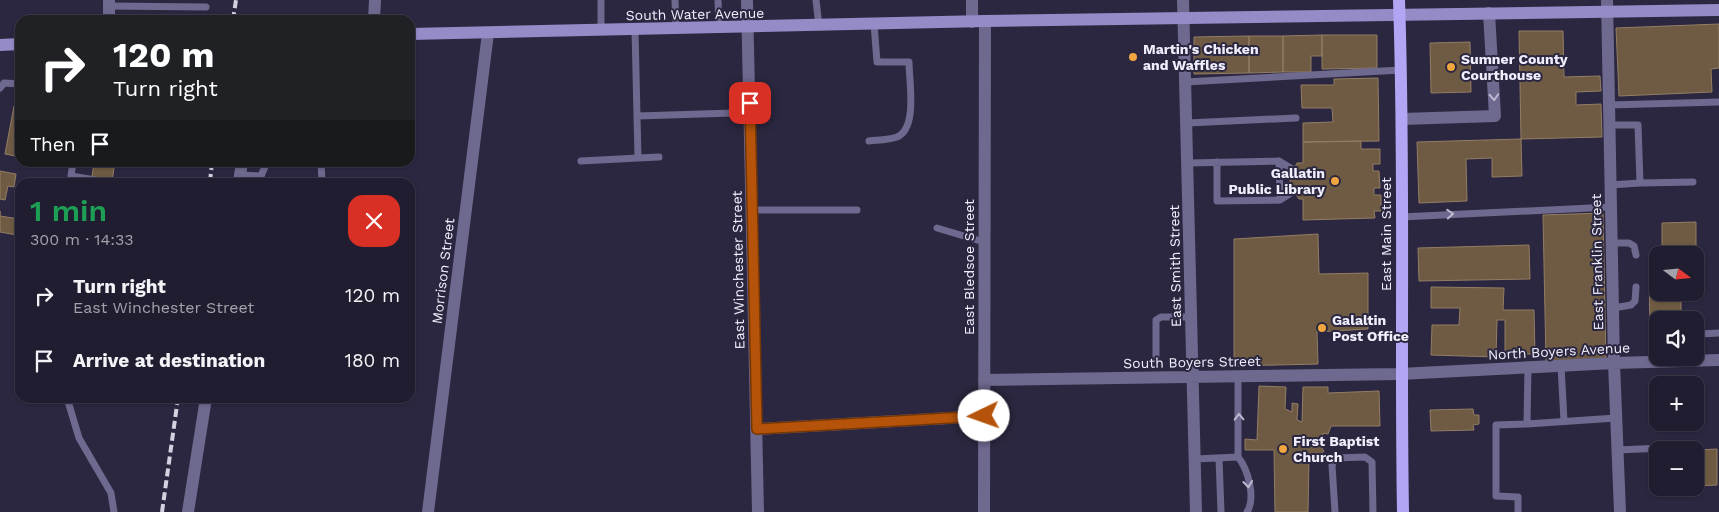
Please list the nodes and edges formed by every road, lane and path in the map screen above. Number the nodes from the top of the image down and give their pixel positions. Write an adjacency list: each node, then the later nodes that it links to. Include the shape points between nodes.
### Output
1 (374, 0): 15 (street)
2 (601, 0): 25 (lane)
3 (675, 0): 23 (lane)
4 (718, 0): 21 (lane)
5 (747, 0): 22 (street, East Winchester Street)
6 (816, 0): 20 (lane)
7 (972, 0): 18 (street, East Bledsoe Street)
8 (1182, 0): 17 (street, East Smith Street)
9 (1399, 0): 16 (main road, East Main Street)
10 (109, 3): 12 (lane)
11 (1607, 5): 13 (main road, South Water Avenue); 14 (main road, South Water Avenue); 36 (street, East Franklin Street)
12 (206, 6)
13 (1719, 10)
14 (1489, 13): 16 (main road, South Water Avenue); 41 (street, one-way to 41, via 1495,116)
15 (374, 15)
16 (1400, 16): 17 (main road, South Water Avenue); 30 (main road, East Main Street)
17 (1184, 18): 18 (main road, South Water Avenue); 31 (street, East Smith Street)
18 (978, 21): 19 (main road, South Water Avenue); 66 (street, East Bledsoe Street)
19 (874, 24): 20 (main road, South Water Avenue); 44 (lane, via 877,62 909,62 910,116 908,128 898,137)
20 (819, 26): 22 (main road, South Water Avenue)
21 (719, 28): 22 (main road, South Water Avenue); 23 (main road, South Water Avenue)
22 (748, 28): 35 (street, East Winchester Street)
23 (676, 29): 24 (main road, South Water Avenue)
24 (635, 30): 25 (main road, South Water Avenue); 38 (lane)
25 (601, 31): 26 (main road, South Water Avenue)
26 (488, 33): 27 (main road, South Water Avenue); 99 (street, Morrison Street)
27 (415, 34)
28 (15, 44): 29 (main road)
29 (0, 45)
30 (1401, 70): 31 (lane); 41 (main road, East Main Street)
31 (1185, 82): 42 (street, East Smith Street)
32 (15, 84): 33 (lane, via 4,83)
33 (0, 88)
34 (1719, 102): 36 (lane)
35 (750, 103): 37 (lane); 40 (street, East Winchester Street)
36 (1609, 105): 43 (street, East Franklin Street)
37 (733, 113): 38 (lane); 40 (lane, via 739,118)
38 (637, 116): 46 (lane)
39 (1296, 118): 42 (lane)
40 (750, 119): 62 (street, East Winchester Street)
41 (1402, 119): 64 (main road, East Main Street)
42 (1187, 123): 48 (street, East Smith Street)
43 (1609, 126): 57 (lane, via 1638,125); 58 (street, East Franklin Street)
44 (869, 141)
45 (660, 157): 46 (lane)
46 (638, 158): 47 (lane)
47 (581, 161)
48 (1188, 162): 49 (lane); 71 (street, East Smith Street)
49 (1217, 162): 50 (lane); 60 (lane, via 1217,201)
50 (1279, 162): 52 (lane); 60 (lane)
51 (72, 167): 54 (lane, via 71,176)
52 (1294, 170)
53 (241, 173): 55 (lane)
54 (83, 178)
55 (258, 178)
56 (1693, 182): 57 (lane)
57 (1640, 183): 58 (lane)
58 (1610, 185): 61 (street, East Franklin Street)
59 (1294, 191): 60 (lane)
60 (1280, 200)
61 (1611, 207): 64 (lane, one-way to 61); 67 (street, East Franklin Street)
62 (752, 210): 63 (lane); 91 (street, East Winchester Street)
63 (857, 210)
64 (1401, 217): 81 (main road, East Main Street)
65 (936, 228): 66 (lane)
66 (984, 242): 84 (street, East Bledsoe Street)
67 (1612, 243): 68 (lane, via 1629,243 1634,246); 70 (street, East Franklin Street)
68 (1636, 256)
69 (1636, 286): 70 (lane, via 1635,301 1631,305)
70 (1613, 308): 78 (street, East Franklin Street)
71 (1191, 316): 74 (lane, via 1156,320); 83 (street, East Smith Street)
72 (1719, 333): 73 (lane)
73 (1704, 334)
74 (1156, 359)
75 (1719, 360): 76 (street, North Boyers Avenue)
76 (1704, 361)
77 (1649, 362): 78 (street, North Boyers Avenue)
78 (1614, 363): 79 (street, North Boyers Avenue); 88 (street, East Franklin Street)
79 (1561, 366): 80 (street, North Boyers Avenue); 89 (lane)
80 (1528, 367): 81 (street, North Boyers Avenue); 90 (lane)
81 (1400, 374): 82 (street, South Boyers Street); 107 (main road, East Main Street)
82 (1238, 376): 83 (street, South Boyers Street); 94 (lane, one-way to 82)
83 (1192, 377): 84 (street, South Boyers Street); 96 (street, East Smith Street)
84 (984, 380): 87 (street, East Bledsoe Street)
85 (69, 403): 97 (lane, via 80,438 111,493)
86 (205, 403): 98 (street)
87 (984, 416): 91 (street); 101 (street, East Bledsoe Street)
88 (1616, 418): 89 (lane); 93 (street, East Franklin Street)
89 (1564, 421): 90 (lane)
90 (1527, 424): 108 (lane, via 1496,424 1496,496 1518,497)
91 (757, 429): 100 (street, East Winchester Street)
92 (1649, 449): 93 (lane)
93 (1617, 450): 109 (street, East Franklin Street)
94 (1238, 457): 95 (lane); 104 (lane, one-way to 104, via 1248,476 1250,506)
95 (1219, 458): 96 (lane); 103 (lane)
96 (1194, 459): 102 (street, East Smith Street)
97 (114, 512)
98 (188, 512)
99 (428, 512)
100 (758, 512)
101 (984, 512)
102 (1196, 512)
103 (1221, 512)
104 (1247, 512)
105 (1335, 512): 106 (lane, via 1332,465 1335,458 1365,457 1372,462)
106 (1373, 512)
107 (1403, 512)
108 (1518, 512)
109 (1620, 512)

